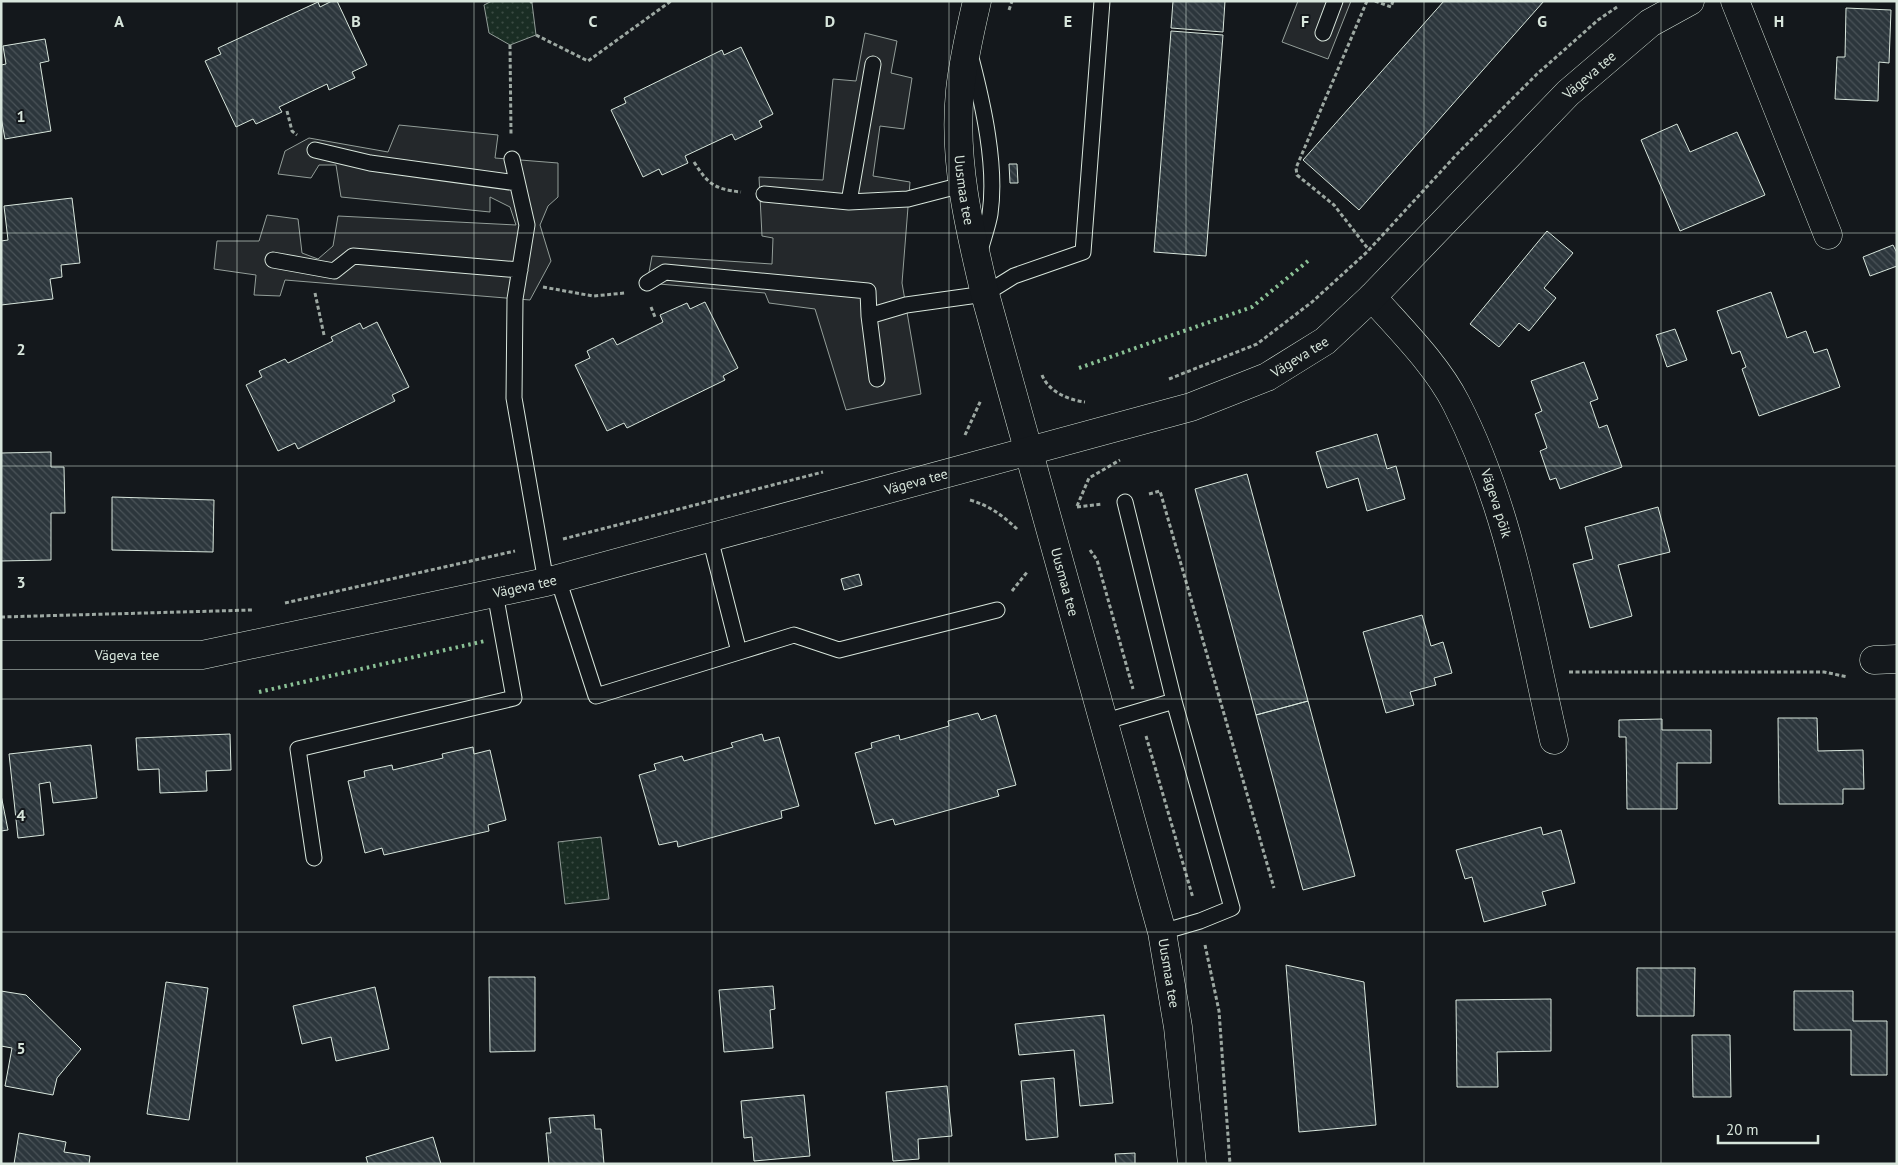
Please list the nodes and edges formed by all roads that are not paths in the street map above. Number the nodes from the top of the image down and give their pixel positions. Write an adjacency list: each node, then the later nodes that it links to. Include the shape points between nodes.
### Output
1 (977, 1): 7 (street, Uusmaa tee)
2 (1102, 1): 20 (lane, via 1083,252 1014,276)
3 (1335, 1): 6 (lane)
4 (1735, 1): 15 (street)
5 (1686, 2): 21 (street, Vägeva tee, via 1650,23 1568,93)
6 (1323, 32)
7 (967, 44): 12 (street, Uusmaa tee, via 960,92); 17 (lane, via 985,112 990,176 990,213)
8 (873, 64): 14 (lane)
9 (315, 150): 11 (lane, via 370,163)
10 (512, 160): 11 (lane)
11 (517, 183): 18 (lane, via 527,225)
12 (962, 185): 14 (lane, via 908,199); 17 (street, Uusmaa tee)
13 (764, 194): 14 (lane)
14 (849, 202)
15 (1828, 235)
16 (272, 260): 18 (lane, via 334,271 353,256)
17 (977, 262): 20 (street, Uusmaa tee)
18 (519, 276): 27 (lane, via 515,299 514,398)
19 (647, 283): 22 (lane, via 665,272 868,292)
20 (985, 294): 22 (lane, via 906,305); 24 (street, Uusmaa tee)
21 (1372, 297): 24 (street, Vägeva tee, via 1325,341 1267,377 1191,407); 34 (street, Vägeva põik, via 1430,364 1456,402 1500,508)
22 (869, 316): 23 (lane)
23 (877, 379)
24 (1028, 452): 26 (street, Vägeva tee); 33 (street, Uusmaa tee, via 1044,551)
25 (1125, 502): 32 (lane)
26 (710, 538): 27 (street, Vägeva tee); 30 (lane)
27 (552, 580): 28 (street, Vägeva tee); 30 (lane, via 596,696)
28 (495, 593): 31 (street, Vägeva tee, via 202,655); 35 (lane, via 514,698 298,749)
29 (997, 610): 30 (lane, via 839,650 794,635)
30 (739, 652)
31 (1, 655)
32 (1174, 701): 33 (lane); 36 (lane, via 1232,908)
33 (1103, 722): 36 (street, Uusmaa tee)
34 (1554, 740)
35 (314, 858)
36 (1162, 932): 37 (street, Uusmaa tee, via 1178,1027)
37 (1192, 1164)

